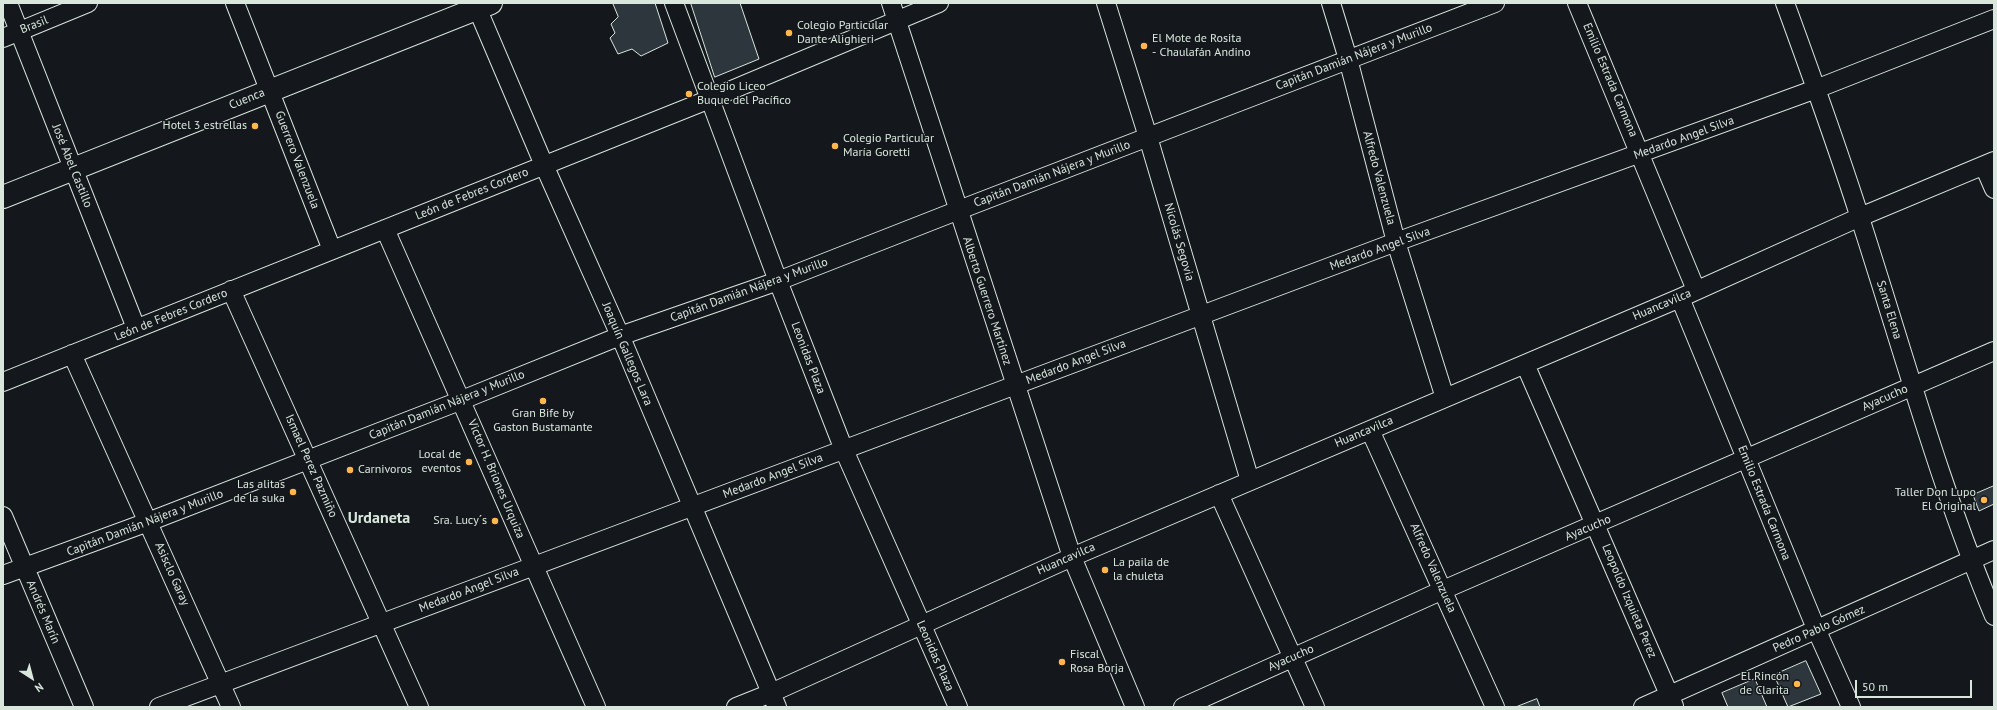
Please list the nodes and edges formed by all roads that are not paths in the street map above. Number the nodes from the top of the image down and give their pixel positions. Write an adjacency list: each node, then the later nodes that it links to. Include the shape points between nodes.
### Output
1 (8, 3): 15 (street, José Abel Castillo)
2 (88, 3): 15 (street, Brasil)
3 (235, 3): 18 (street, Guerrero Valenzuela)
4 (674, 3): 19 (street, Leonidas Plaza)
5 (891, 3): 14 (street, Alberto Guerrero Martínez)
6 (939, 3): 14 (street, León de Febres Cordero)
7 (1106, 3): 20 (street, Nicolás Segovia)
8 (1330, 3): 16 (street, Alfredo Valenzuela)
9 (1495, 3): 16 (street, Capitán Damián Nájera y Murillo)
10 (1578, 3): 21 (street, Emilio Estrada Carmona)
11 (1785, 3): 17 (street, Santa Elena)
12 (481, 5): 18 (main road, Cuenca); 23 (street, Joaquín Gallegos Lara)
13 (1994, 19): 17 (street, Medardo Angel Silva)
14 (897, 21): 19 (street, León de Febres Cordero); 27 (street, Alberto Guerrero Martínez)
15 (11, 35): 24 (street, José Abel Castillo)
16 (1348, 59): 20 (street, Capitán Damián Nájera y Murillo); 30 (street, Alfredo Valenzuela)
17 (1816, 89): 21 (street, Medardo Angel Silva); 28 (street, Santa Elena)
18 (270, 90): 24 (main road, Cuenca); 31 (street, Guerrero Valenzuela)
19 (710, 99): 23 (street, León de Febres Cordero); 32 (street, Leonidas Plaza)
20 (1148, 137): 27 (street, Capitán Damián Nájera y Murillo); 36 (street, Nicolás Segovia)
21 (1641, 154): 30 (street, Medardo Angel Silva); 34 (street, Emilio Estrada Carmona)
22 (1989, 164): 25 (street); 28 (street, Huancavilca)
23 (544, 165): 29 (street, León de Febres Cordero); 38 (street, Joaquín Gallegos Lara)
24 (74, 169): 26 (main road, Cuenca); 37 (street, José Abel Castillo)
25 (1994, 189)
26 (3, 197)
27 (959, 210): 32 (street, Capitán Damián Nájera y Murillo); 44 (street, Alberto Guerrero Martínez)
28 (1860, 217): 34 (street, Huancavilca); 43 (street, Santa Elena)
29 (385, 229): 31 (street, León de Febres Cordero); 46 (street, Victor H. Briones Urquiza)
30 (1396, 242): 36 (street, Medardo Angel Silva); 45 (street, Alfredo Valenzuela)
31 (332, 250): 33 (street, León de Febres Cordero)
32 (778, 282): 38 (street, Capitán Damián Nájera y Murillo); 48 (street, Leonidas Plaza)
33 (231, 290): 37 (street, León de Febres Cordero); 49 (street, Ismael Perez Pazmiño)
34 (1696, 290): 35 (street, Huancavilca)
35 (1680, 298): 41 (street, Huancavilca); 50 (street, Emilio Estrada Carmona)
36 (1200, 316): 44 (street, Medardo Angel Silva); 51 (street, Nicolás Segovia)
37 (136, 328): 40 (street, León de Febres Cordero)
38 (620, 336): 46 (street, Capitán Damián Nájera y Murillo); 53 (street, Joaquín Gallegos Lara)
39 (1994, 351): 43 (street, Ayacucho)
40 (72, 354): 42 (street, León de Febres Cordero); 55 (street, Asisclo Garay)
41 (1525, 364): 45 (street, Huancavilca); 56 (street, Leopoldo Izquieta Perez)
42 (3, 382)
43 (1912, 385): 50 (street, Ayacucho); 59 (street, Santa Elena)
44 (1015, 386): 48 (street, Medardo Angel Silva); 58 (street, Alberto Guerrero Martínez)
45 (1446, 398): 47 (street, Huancavilca)
46 (462, 400): 49 (street, Capitán Damián Nájera y Murillo); 60 (street, Victor H. Briones Urquiza)
47 (1370, 430): 51 (street, Huancavilca); 63 (street, Alfredo Valenzuela)
48 (844, 450): 53 (street, Medardo Angel Silva); 66 (street, Leonidas Plaza)
49 (308, 459): 55 (street, Capitán Damián Nájera y Murillo); 65 (street, Ismael Perez Pazmiño)
50 (1746, 460): 56 (street, Ayacucho); 67 (street, Emilio Estrada Carmona)
51 (1250, 481): 52 (street, Huancavilca)
52 (1219, 494): 58 (street, Huancavilca); 68 (street)
53 (692, 506): 60 (street, Medardo Angel Silva); 70 (street, Joaquín Gallegos Lara)
54 (3, 516): 61 (street, Andrés Marín)
55 (148, 522): 61 (street, Capitán Damián Nájera y Murillo); 69 (street, Asisclo Garay)
56 (1596, 524): 63 (street, Ayacucho); 71 (street, Leopoldo Izquieta Perez)
57 (1994, 550): 59 (street, Pedro Pablo Gómez)
58 (1072, 556): 66 (street, Huancavilca); 79 (street, Alberto Guerrero Martínez)
59 (1971, 560): 64 (street, Santa Elena); 67 (street, Pedro Pablo Gómez)
60 (533, 566): 65 (street, Medardo Angel Silva); 76 (street, Victor H. Briones Urquiza)
61 (25, 568): 62 (street, Capitán Damián Nájera y Murillo); 72 (street, Andrés Marín)
62 (3, 575)
63 (1444, 590): 68 (street, Ayacucho); 82 (street, Alfredo Valenzuela)
64 (1994, 616)
65 (381, 623): 69 (street, Medardo Angel Silva); 75 (street, Ismael Perez Pazmiño)
66 (921, 624): 70 (street, Huancavilca); 78 (street, Leonidas Plaza)
67 (1817, 630): 71 (street, Pedro Pablo Gómez); 84 (street, Emilio Estrada Carmona)
68 (1292, 657): 80 (street, Ayacucho); 81 (street)
69 (221, 684): 73 (street, Medardo Angel Silva); 74 (street, Asisclo Garay)
70 (774, 700): 77 (street, Huancavilca)
71 (1672, 702): 83 (street, Pedro Pablo Gómez)
72 (84, 707)
73 (158, 707)
74 (231, 707)
75 (419, 707)
76 (596, 707)
77 (736, 707)
78 (958, 707)
79 (1135, 707)
80 (1183, 707)
81 (1314, 707)
82 (1494, 707)
83 (1643, 707)
84 (1851, 707)

